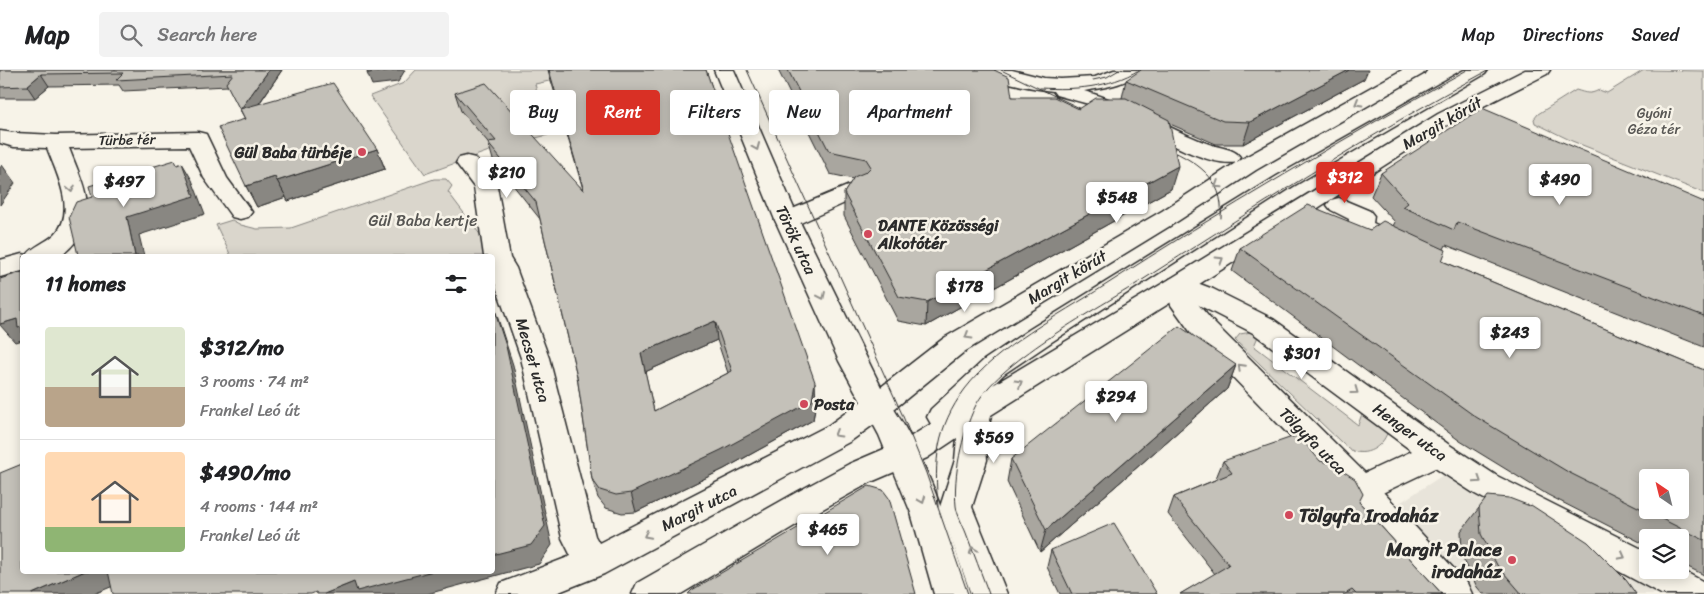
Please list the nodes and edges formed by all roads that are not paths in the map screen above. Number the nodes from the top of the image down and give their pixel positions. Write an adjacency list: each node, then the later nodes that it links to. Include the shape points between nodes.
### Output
1 (724, 70): 15 (street, Török utca, one-way to 15)
2 (992, 70): 7 (street, via 1023,89 1050,85)
3 (1130, 70): 7 (street, via 1105,80)
4 (1416, 70): 22 (street, Margit körút, one-way to 22, via 1248,165 1170,216 954,344)
5 (1540, 70): 20 (street, Margit körút, one-way to 5, via 1445,118 1498,100)
6 (1470, 74): 21 (street, Margit körút, via 1285,181)
7 (1063, 88): 10 (street)
8 (0, 137): 9 (street, Türbe tér)
9 (56, 142): 14 (street, Türbe tér, via 198,139 221,188); 17 (street, one-way to 17, via 72,187 76,220 63,241)
10 (1230, 157)
11 (467, 163): 27 (street, Mecset utca, via 485,186 497,258 535,358 579,538)
12 (857, 189): 15 (street)
13 (1339, 205): 16 (street, via 1362,216 1360,227)
14 (240, 212)
15 (787, 220): 22 (street, Török utca, one-way to 22)
16 (1416, 252)
17 (42, 254)
18 (20, 263): 19 (street)
19 (0, 269)
20 (1179, 285): 23 (street, Margit körút, one-way to 20); 25 (street, Henger utca, one-way to 25, via 1263,326); 26 (street, Tölgyfa utca, one-way to 20, via 1204,330 1184,305)
21 (994, 367): 23 (street, Margit körút, via 990,385); 24 (street, Margit körút)
22 (877, 406): 24 (street); 27 (street, Margit utca, one-way to 27, via 840,433)
23 (978, 409): 24 (street, Margit körút); 33 (street, Margit körút, one-way to 23, via 956,507 971,460)
24 (903, 454): 31 (street, via 808,501); 32 (street, one-way to 32, via 927,513)
25 (1438, 454): 26 (street); 28 (street, Henger utca, one-way to 28, via 1486,485)
26 (1361, 489): 34 (street, Tölgyfa utca)
27 (592, 563): 30 (street, Margit utca)
28 (1639, 565)
29 (1665, 579): 35 (street, Henger utca)
30 (514, 594)
31 (650, 594)
32 (952, 594)
33 (989, 594)
34 (1454, 594)
35 (1694, 594)

